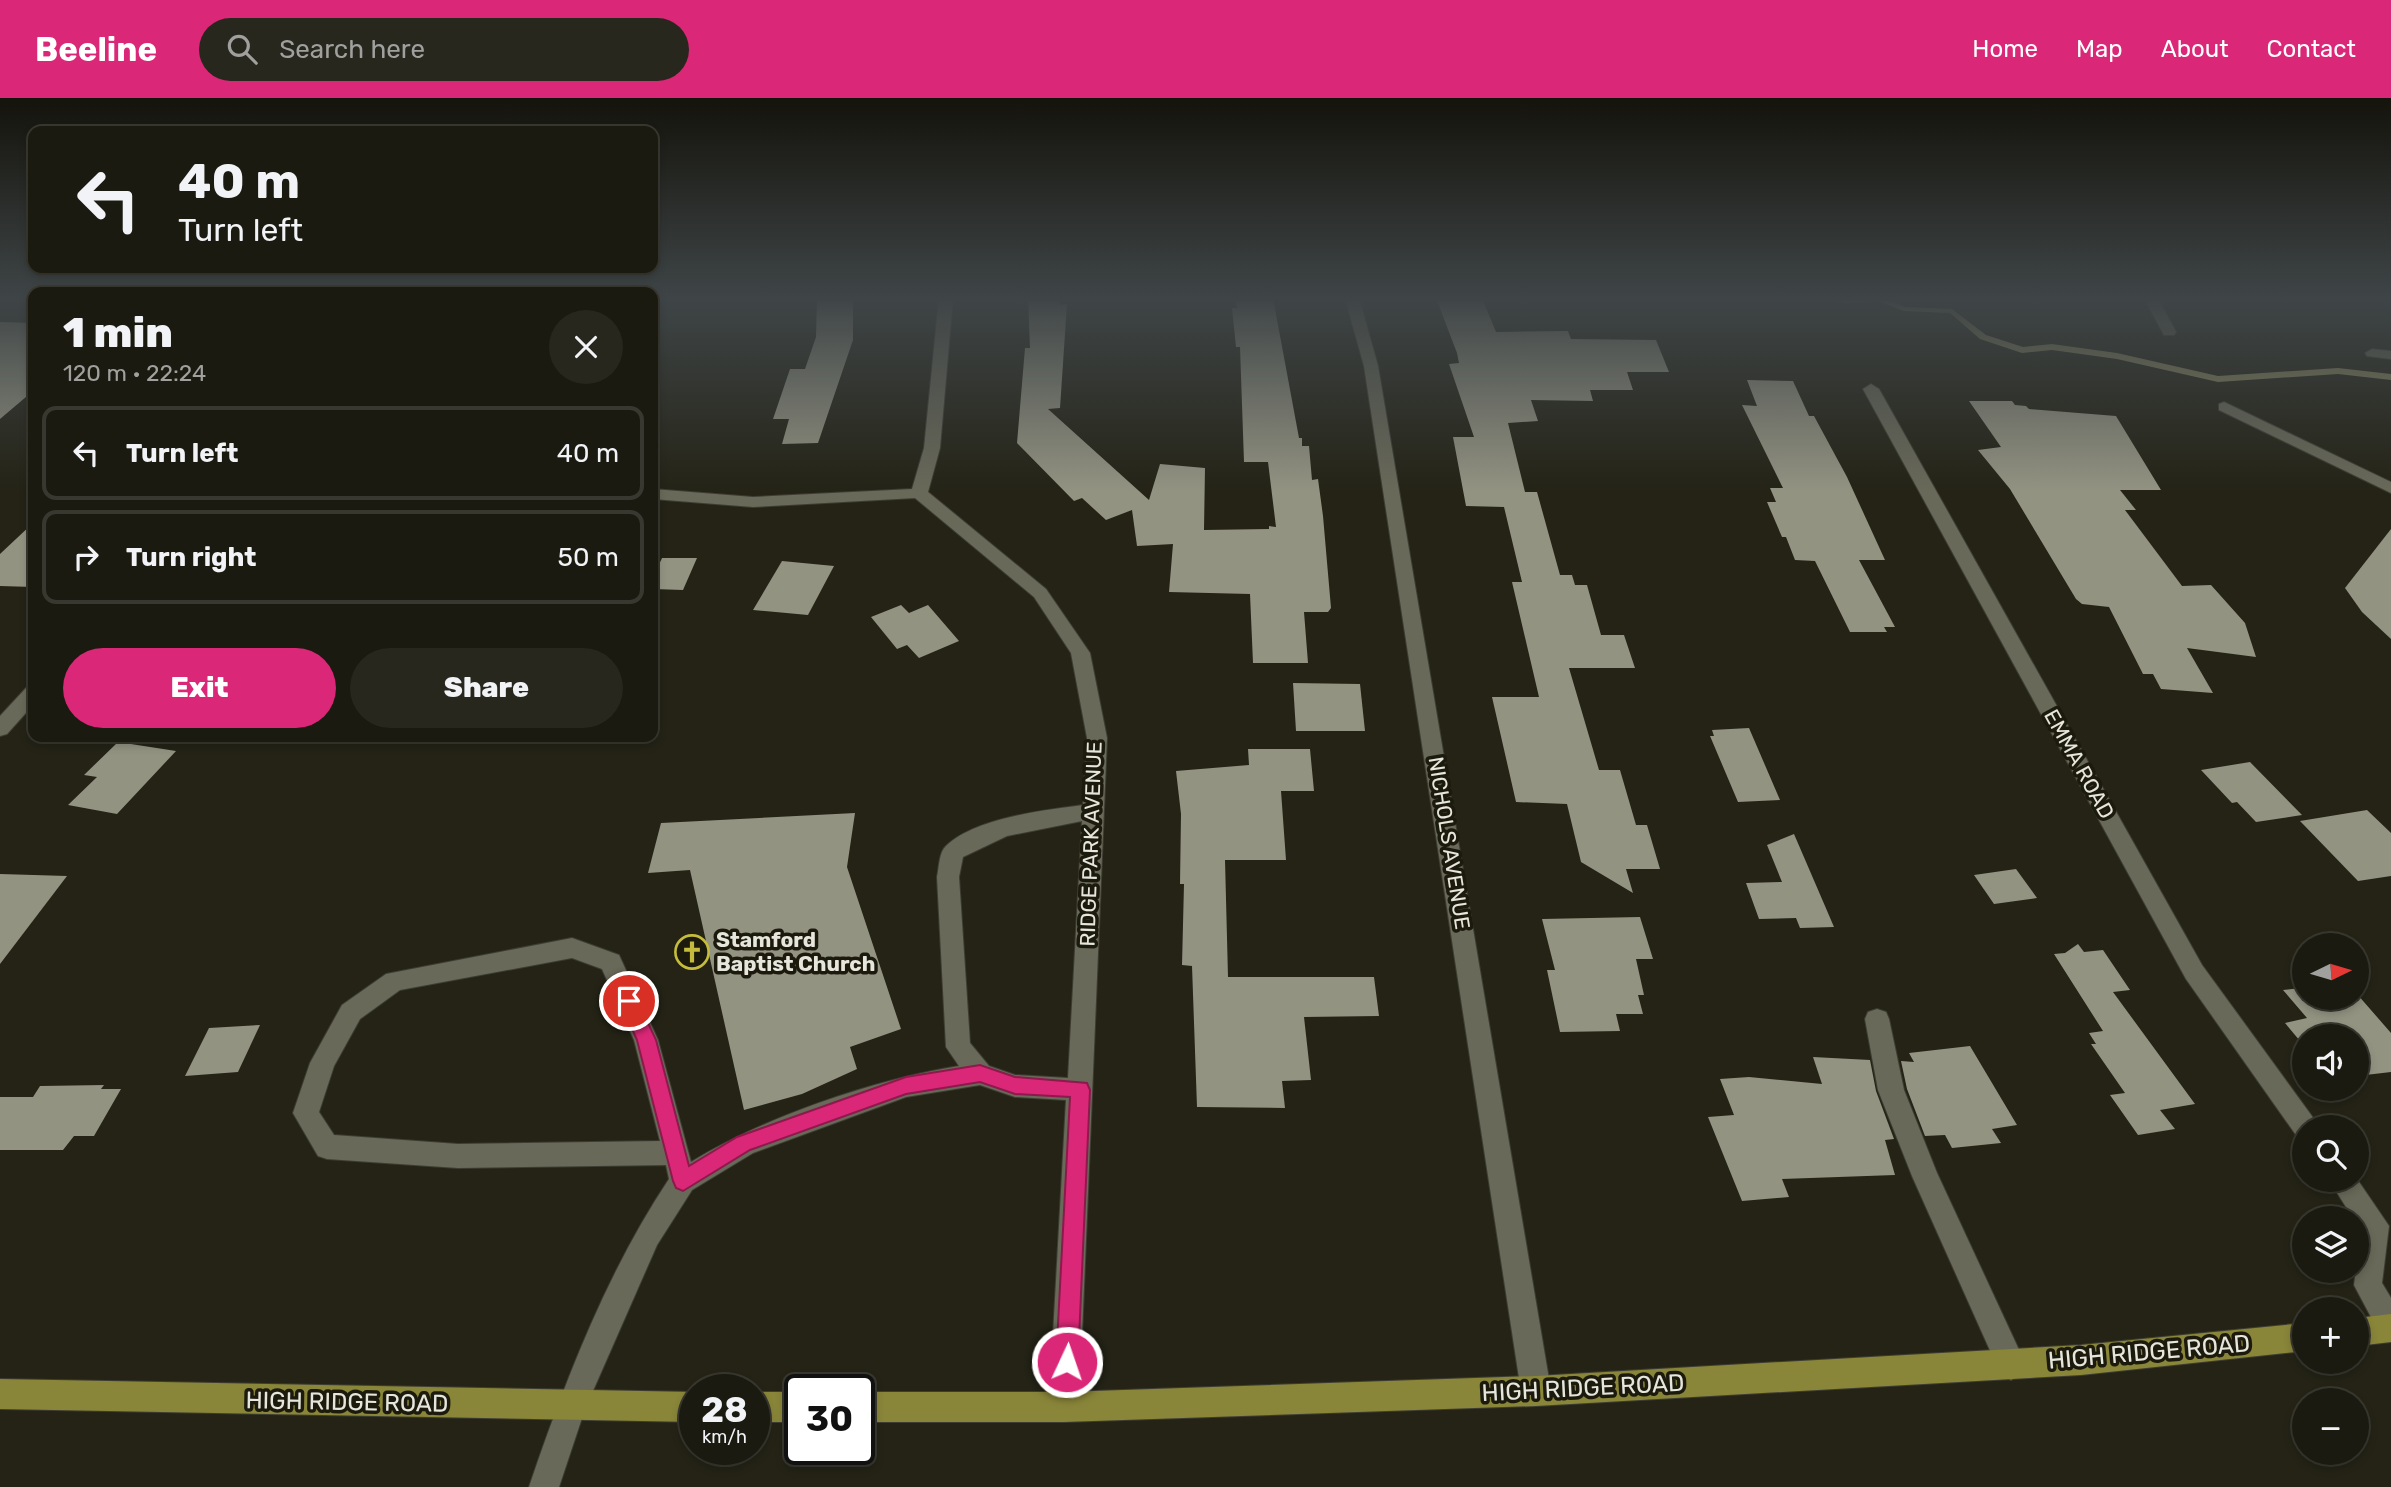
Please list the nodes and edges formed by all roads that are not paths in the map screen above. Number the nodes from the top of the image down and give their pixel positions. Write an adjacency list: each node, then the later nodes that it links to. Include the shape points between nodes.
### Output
1 (940, 363): 6 (street, via 932,448)
2 (1370, 363): 22 (street, NICHOLS AVENUE)
3 (1871, 388): 14 (street, EMMA ROAD, via 2194,972)
4 (2224, 407): 5 (street)
5 (2391, 488)
6 (919, 493): 7 (street, via 794,502); 10 (street, RIDGE PARK AVENUE, via 1040,593 1080,653 1097,738)
7 (658, 495)
8 (28, 698): 9 (street)
9 (0, 729)
10 (1094, 811): 12 (street, via 1016,823 976,836 953,852 948,877 958,1047); 13 (street, RIDGE PARK AVENUE)
11 (1877, 1019): 21 (street, via 1891,1090)
12 (980, 1074): 13 (street, via 1015,1086); 16 (street, via 906,1086 744,1144)
13 (1080, 1090): 27 (street, RIDGE PARK AVENUE)
14 (2296, 1115)
15 (676, 1153): 15 (street, via 646,1040 611,962 572,948 394,981 351,1012 322,1063 306,1112 327,1147 458,1156); 16 (street)
16 (683, 1181): 24 (street, via 647,1237)
17 (2351, 1192): 18 (street, via 2375,1226 2368,1285)
18 (2391, 1327): 19 (main road)
19 (2369, 1330)
20 (2292, 1338): 21 (main road, HIGH RIDGE ROAD)
21 (2011, 1365): 22 (main road, HIGH RIDGE ROAD)
22 (1536, 1391): 27 (main road, HIGH RIDGE ROAD)
23 (0, 1394): 24 (main road, HIGH RIDGE ROAD)
24 (571, 1406): 25 (main road, HIGH RIDGE ROAD); 28 (street)
25 (679, 1407)
26 (875, 1407): 27 (main road, HIGH RIDGE ROAD)
27 (1064, 1407)
28 (544, 1487)

